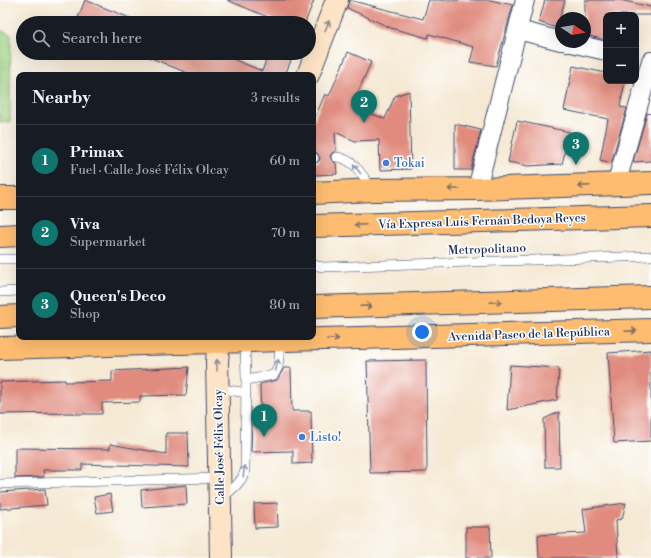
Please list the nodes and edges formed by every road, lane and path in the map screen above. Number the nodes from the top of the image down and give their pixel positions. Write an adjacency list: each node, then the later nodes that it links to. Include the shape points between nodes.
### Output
1 (337, 0): 7 (street, one-way to 1)
2 (526, 0): 3 (street)
3 (518, 30): 4 (street); 15 (street)
4 (555, 39)
5 (591, 48): 6 (street)
6 (603, 50)
7 (316, 54)
8 (639, 59): 10 (street)
9 (314, 60): 11 (street, one-way to 9)
10 (651, 61): 14 (street)
11 (309, 72)
12 (336, 156): 16 (lane, one-way to 12, via 352,162)
13 (651, 183): 14 (main road)
14 (616, 185): 15 (main road, one-way to 15)
15 (477, 189): 16 (main road, one-way to 16)
16 (373, 190): 17 (main road)
17 (316, 193)
18 (0, 198): 19 (main road)
19 (16, 198)
20 (651, 216): 21 (main road, Vía Expresa Luis Fernán Bedoya Reyes, one-way to 21)
21 (316, 226)
22 (16, 235): 23 (main road)
23 (0, 236)
24 (651, 256): 28 (lane, Metropolitano)
25 (0, 259): 26 (lane)
26 (16, 259)
27 (316, 266): 28 (lane, Metropolitano)
28 (323, 267): 29 (lane, Metropolitano)
29 (316, 269)
30 (16, 291): 31 (lane)
31 (0, 292)
32 (651, 297): 33 (main road, one-way to 32)
33 (316, 307)
34 (16, 316): 35 (main road)
35 (0, 317)
36 (651, 330): 37 (main road, Avenida Paseo de la República, one-way to 36)
37 (316, 339)
38 (194, 340): 43 (main road, Avenida Paseo de la República)
39 (218, 340): 45 (street, Calle José Félix Olcay, one-way to 39)
40 (232, 340): 42 (main road, Avenida Paseo de la República)
41 (281, 340): 42 (main road, Avenida Paseo de la República); 44 (lane, one-way to 41, via 274,375)
42 (245, 341): 44 (lane)
43 (0, 348)
44 (246, 380): 46 (lane)
45 (217, 388): 46 (lane); 47 (street, Calle José Félix Olcay)
46 (246, 393): 49 (lane, one-way to 46, via 238,485 244,475)
47 (220, 478): 48 (lane); 49 (street, Calle José Félix Olcay)
48 (0, 484)
49 (220, 500): 50 (street, Calle José Félix Olcay)
50 (221, 558)

